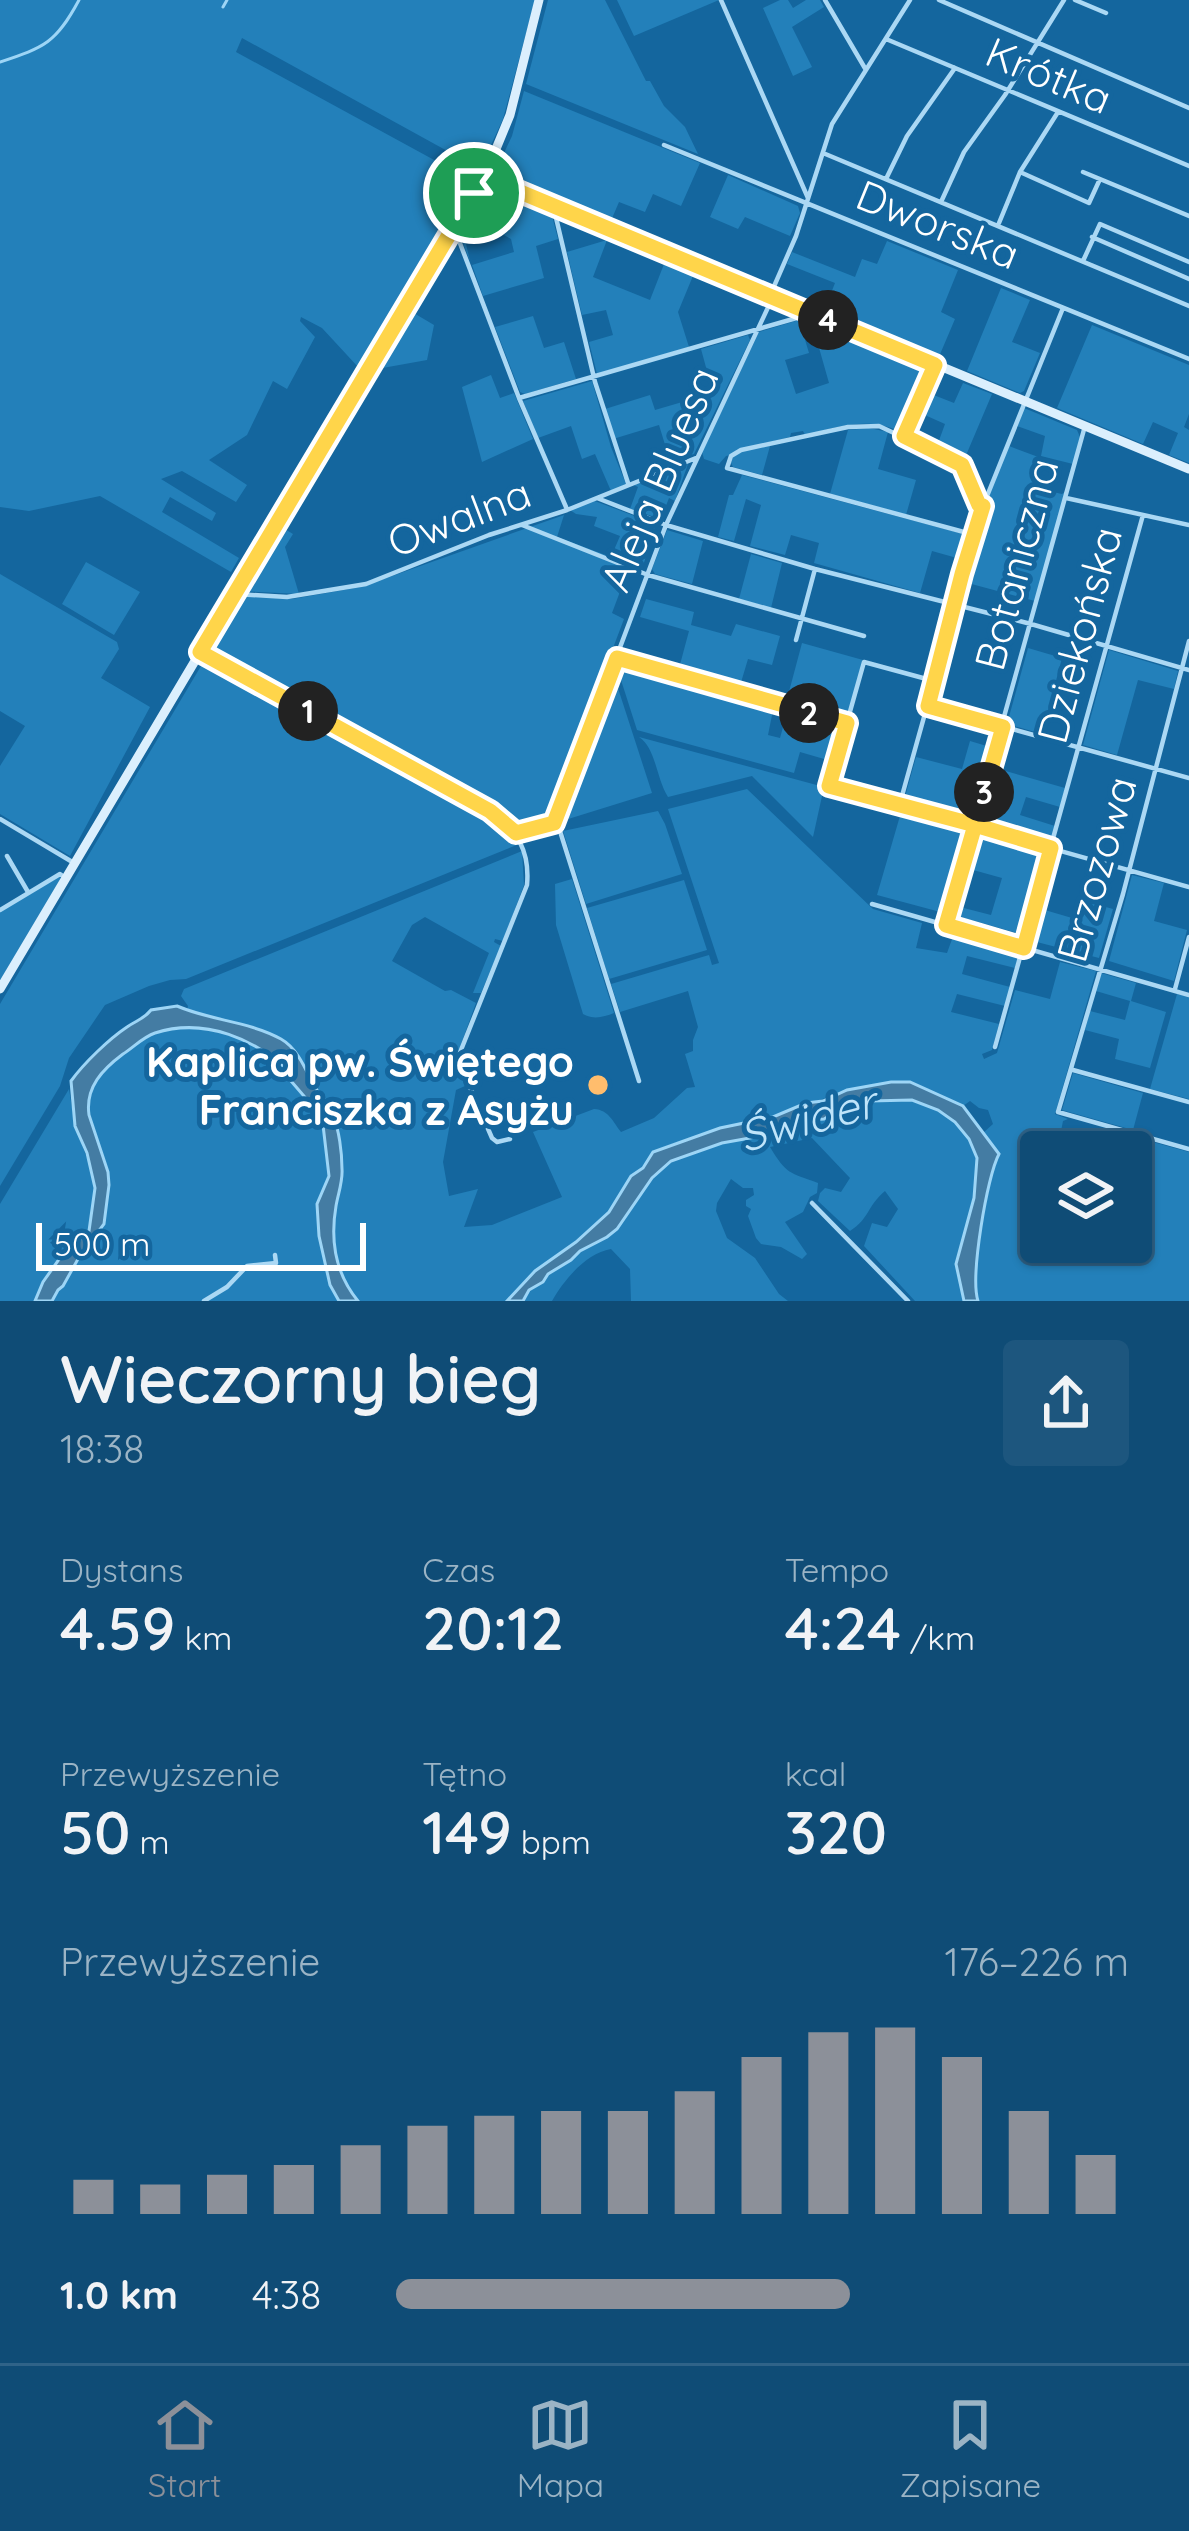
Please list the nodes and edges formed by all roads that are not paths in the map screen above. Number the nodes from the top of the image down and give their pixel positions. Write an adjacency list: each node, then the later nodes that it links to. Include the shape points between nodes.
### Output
1 (539, 0): 21 (main road, via 510,115)
2 (721, 0): 24 (street)
3 (825, 0): 12 (street)
4 (910, 0): 9 (street, Aleja Bluesa)
5 (939, 0): 10 (street)
6 (1064, 0): 10 (street)
7 (1075, 0): 8 (street)
8 (1106, 13)
9 (886, 39): 11 (street, Krótka); 12 (street, Aleja Bluesa)
10 (1037, 42): 13 (street); 14 (street)
11 (955, 68): 13 (street, Krótka); 22 (street)
12 (866, 70): 17 (street, Aleja Bluesa)
13 (1007, 90): 15 (street, Krótka); 25 (street)
14 (1189, 108)
15 (1058, 112): 18 (street, Krótka); 19 (street)
16 (664, 145): 24 (street, Dworska)
17 (823, 153): 22 (street); 24 (street, Aleja Bluesa)
18 (1189, 166)
19 (1020, 172): 23 (street, via 1089,202); 28 (street)
20 (1083, 172): 23 (street)
21 (483, 177): 26 (main road); 29 (main road)
22 (886, 179): 25 (street)
23 (1100, 179): 27 (street)
24 (808, 201): 34 (street, Aleja Bluesa); 36 (street, Dworska)
25 (941, 202): 28 (street)
26 (553, 205): 34 (main road); 41 (street)
27 (1189, 216)
28 (998, 226): 31 (street)
29 (452, 230): 42 (street); 60 (main road)
30 (1092, 237): 31 (street); 32 (street, via 1100,224); 33 (street)
31 (1083, 261): 35 (street)
32 (1189, 262)
33 (1189, 279)
34 (771, 296): 37 (main road); 38 (street, Aleja Bluesa)
35 (1189, 306)
36 (1063, 308): 39 (street, Dworska); 43 (street)
37 (807, 311): 38 (street); 40 (main road)
38 (758, 329): 41 (street); 46 (street, Aleja Bluesa)
39 (1189, 359)
40 (935, 365): 43 (main road); 45 (street)
41 (595, 376): 42 (street); 48 (street)
42 (518, 398): 52 (street)
43 (1024, 400): 44 (main road); 51 (street)
44 (1085, 426): 47 (main road); 50 (street, Botaniczna)
45 (904, 436): 51 (street, via 962,465); 57 (street, via 848,427 741,449 727,468)
46 (695, 458): 48 (street, Owalna); 56 (street, Aleja Bluesa)
47 (1189, 470)
48 (628, 485): 49 (street, Owalna)
49 (597, 497): 52 (street, Owalna); 56 (street)
50 (1066, 498): 53 (street); 63 (street, Botaniczna)
51 (983, 506): 57 (street)
52 (567, 510): 54 (street, Owalna)
53 (1143, 515): 55 (street); 67 (street, Dziekońska)
54 (520, 524): 59 (street); 60 (street, Owalna, via 366,584 287,597)
55 (1188, 524)
56 (666, 525): 58 (street); 59 (street, Aleja Bluesa)
57 (975, 536): 61 (street)
58 (815, 569): 61 (street); 62 (street)
59 (648, 575): 62 (street); 69 (street, Aleja Bluesa)
60 (235, 594): 68 (main road)
61 (954, 606): 63 (street); 71 (street)
62 (802, 619): 64 (street); 65 (street)
63 (1031, 625): 67 (street); 74 (street, Botaniczna)
64 (864, 637)
65 (796, 640)
66 (1189, 641): 70 (street, Brzozowa)
67 (1107, 646): 70 (street); 75 (street, Dziekońska)
68 (200, 652): 82 (street, via 490,811); 85 (main road)
69 (617, 658): 73 (street); 80 (street, Aleja Bluesa)
70 (1185, 669): 76 (street, Brzozowa)
71 (934, 681): 72 (street); 73 (street, via 864,662)
72 (928, 706): 74 (street); 78 (street)
73 (847, 723): 78 (street, via 829,786)
74 (1003, 727): 75 (street); 81 (street, Botaniczna)
75 (1079, 749): 76 (street); 83 (street, Dziekońska)
76 (1155, 768): 77 (street); 86 (street, Brzozowa)
77 (1189, 778)
78 (899, 806): 81 (street)
79 (0, 819): 85 (street)
80 (554, 823): 82 (street); 101 (street)
81 (975, 825): 83 (street); 92 (street, Botaniczna)
82 (516, 833): 103 (street, via 526,885 459,1055 492,1138)
83 (1051, 848): 86 (street); 94 (street, Dziekońska)
84 (7, 856): 89 (street)
85 (74, 863): 87 (main road)
86 (1128, 870): 88 (street); 95 (street, Brzozowa)
87 (66, 878): 89 (street); 96 (main road)
88 (1189, 887)
89 (28, 893): 91 (street)
90 (872, 904): 92 (street)
91 (0, 910)
92 (946, 925): 94 (street)
93 (1189, 937): 97 (street)
94 (1024, 948): 95 (street); 99 (street, Dziekońska)
95 (1100, 968): 97 (street); 100 (street, Brzozowa)
96 (0, 988)
97 (1174, 991): 98 (street)
98 (1189, 995)
99 (995, 1047)
100 (1071, 1069): 102 (street); 104 (street, Brzozowa, via 1058,1112)
101 (639, 1082)
102 (1189, 1102)
103 (510, 1139)
104 (1189, 1149)
105 (812, 1203): 108 (street)
106 (274, 1255): 107 (street, via 276,1264 247,1266)
107 (204, 1301)
108 (908, 1301)

